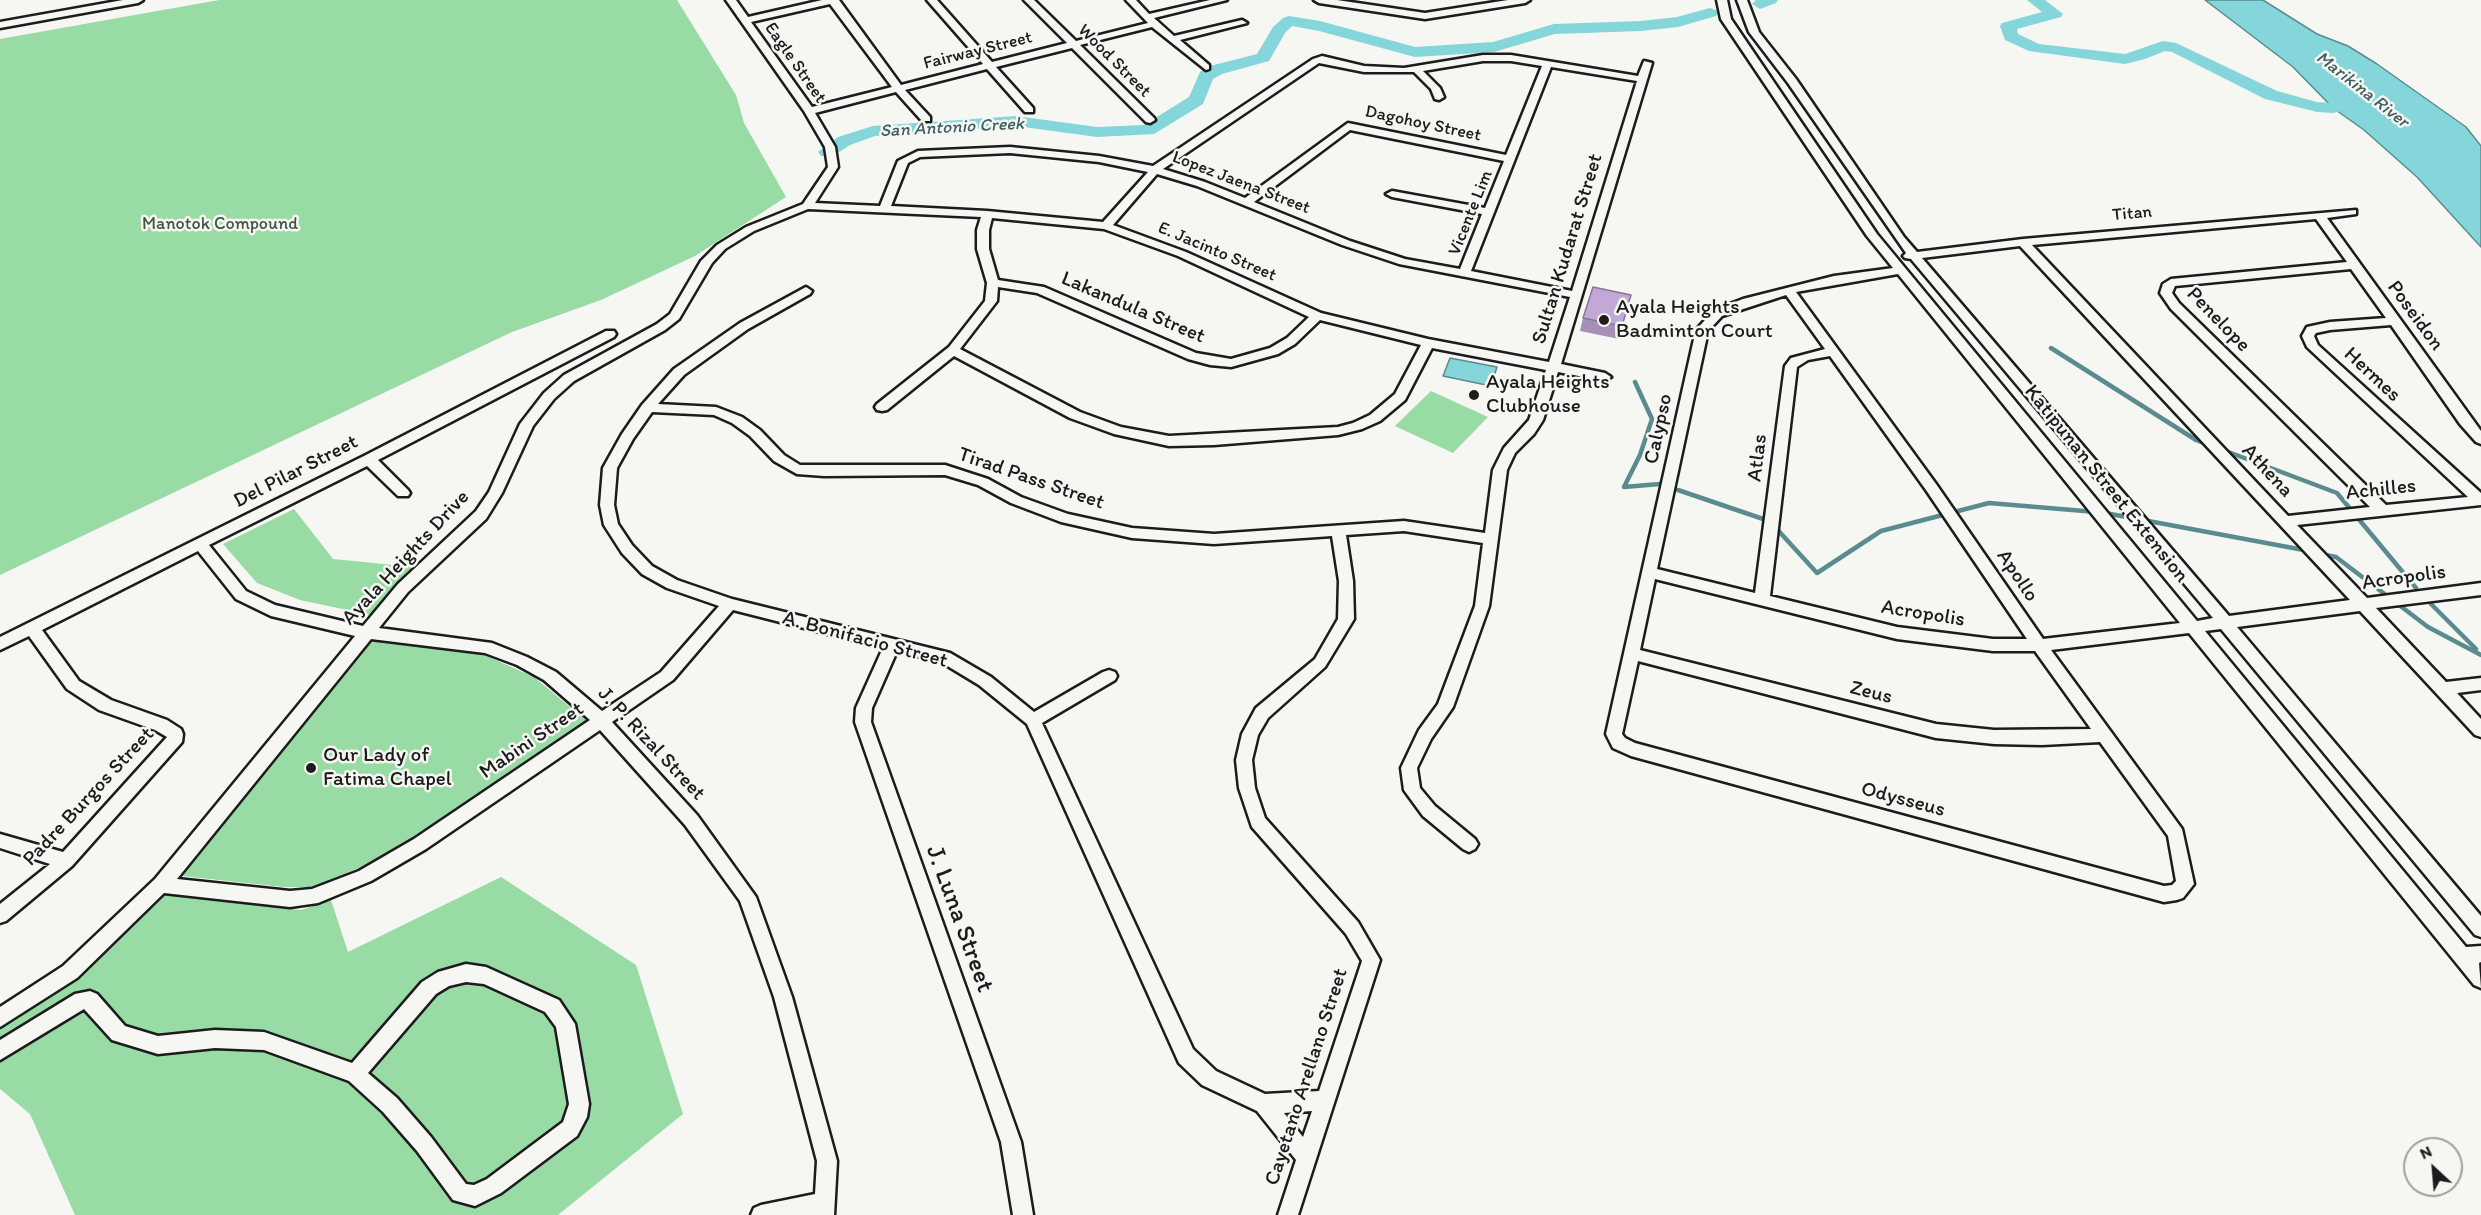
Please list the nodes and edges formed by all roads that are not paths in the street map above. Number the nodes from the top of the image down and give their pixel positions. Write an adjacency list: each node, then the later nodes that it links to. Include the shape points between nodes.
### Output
1 (138, 0): 17 (street)
2 (731, 0): 15 (street, Eagle Street)
3 (832, 0): 15 (street); 26 (street)
4 (932, 0): 22 (street)
5 (1029, 0): 19 (street, Wood Street)
6 (1131, 0): 14 (street)
7 (1222, 0): 14 (street, Fairway Street)
8 (1319, 0): 12 (street)
9 (1525, 0): 13 (street)
10 (1742, 0): 44 (street, Katipunan Street Extension, via 1754,32 1878,210)
11 (1723, 2): 45 (street, Katipunan Street Extension, via 1726,19)
12 (1357, 3): 13 (street, via 1425,16)
13 (1495, 3)
14 (1151, 20): 18 (street); 19 (street, Fairway Street)
15 (744, 21): 29 (street, Eagle Street)
16 (1242, 22): 18 (street)
17 (0, 25)
18 (1173, 39): 23 (street)
19 (1073, 43): 22 (street, Fairway Street); 31 (street, Wood Street)
20 (1548, 63): 24 (street, via 1483,58); 25 (street); 32 (street, Vicente Lim)
21 (1647, 63): 25 (street, Sultan Kudarat Street)
22 (989, 65): 26 (street, Fairway Street); 28 (street)
23 (1206, 67)
24 (1417, 70): 27 (street); 33 (street, via 1382,71 1329,59 1316,61)
25 (1641, 79): 52 (street, Sultan Kudarat Street)
26 (898, 88): 29 (street, Fairway Street); 30 (street)
27 (1439, 97)
28 (1029, 110)
29 (809, 111): 36 (street, Eagle Street, via 830,147 833,167)
30 (926, 119)
31 (1150, 120)
32 (1510, 159): 35 (street, Dagohoy Street, via 1348,126); 38 (street, Vicente Lim)
33 (1155, 170): 35 (street, Lopez Jaena Street); 37 (street, Lopez Jaena Street, via 1099,159 1010,150 918,154 903,161); 42 (street)
34 (1392, 194): 38 (street)
35 (1247, 202): 48 (street, Lopez Jaena Street, via 1403,262)
36 (807, 206): 37 (street, E. Jacinto Street); 80 (street, Ayala Heights Drive, via 750,229 721,247 707,261 675,316 569,378 549,396 527,424 481,514 403,588)
37 (884, 210): 40 (street, E. Jacinto Street)
38 (1489, 212): 48 (street, Vicente Lim)
39 (2352, 212): 41 (street, Titan)
40 (987, 214): 42 (street, E. Jacinto Street); 49 (street, via 983,249)
41 (2319, 215): 43 (street, Titan); 46 (street, Poseidon)
42 (1106, 225): 53 (street, E. Jacinto Street, via 1182,254)
43 (2023, 242): 44 (street, Titan); 68 (street, Athena)
44 (1915, 256): 45 (street, Titan); 77 (street, Katipunan Street Extension)
45 (1891, 257): 47 (street, Katipunan Street Extension)
46 (2354, 265): 54 (street, Poseidon); 67 (street, Penelope, via 2171,283 2166,293)
47 (1901, 270): 50 (street, Calypso); 79 (street, Katipunan Street Extension)
48 (1464, 274): 52 (street, Lopez Jaena Street)
49 (993, 283): 53 (street, Lakandula Street, via 1040,290 1210,361 1231,363 1274,351 1291,341); 57 (street, via 991,301)
50 (1789, 290): 58 (street, Apollo); 72 (street, Calypso, via 1718,312 1702,330)
51 (806, 291): 62 (street, A. Bonifacio Street, via 744,326 680,372)
52 (1577, 295): 59 (street, Sultan Kudarat Street)
53 (1317, 315): 56 (street, E. Jacinto Street)
54 (2395, 321): 63 (street, Poseidon); 66 (street, Hermes, via 2330,326 2311,330 2308,336 2313,347)
55 (610, 334): 64 (street, Del Pilar Street)
56 (1428, 343): 57 (street, via 1400,397 1375,418 1357,426 1338,431 1169,441 1119,431 1075,415); 59 (street, E. Jacinto Street)
57 (953, 350): 61 (street)
58 (1832, 352): 74 (street, Atlas, via 1805,357 1791,366); 83 (street, Apollo)
59 (1555, 365): 60 (street, E. Jacinto Street); 70 (street, Sultan Kudarat Street, via 1536,420 1509,451 1500,470)
60 (1605, 376)
61 (882, 407)
62 (647, 408): 69 (street, Tirad Pass Street, via 716,411 737,420 797,469 945,470 1066,518 1131,533 1214,539); 75 (street, A. Bonifacio Street, via 610,468 607,505 611,525 647,570 672,584)
63 (2481, 439)
64 (369, 459): 65 (street); 71 (street, Del Pilar Street)
65 (403, 493)
66 (2480, 500): 67 (street, Achilles)
67 (2383, 511): 68 (street, Achilles)
68 (2286, 521): 76 (street, Athena)
69 (1338, 531): 70 (street, Tirad Pass Street, via 1404,526); 105 (street, Cayetano Arellano Street, via 1346,581 1346,619 1320,663 1262,713 1250,734 1244,760 1247,788 1258,822 1352,928 1371,960)
70 (1491, 539): 94 (street, Sultan Kudarat Street, via 1482,606 1445,707 1409,768 1412,790 1429,811)
71 (200, 544): 78 (street, Del Pilar Street); 80 (street, J. P. Rizal Street, via 241,596 271,610)
72 (1650, 572): 74 (street, Acropolis); 84 (street, Calypso)
73 (2481, 589): 76 (street, Acropolis)
74 (1762, 599): 83 (street, Acropolis, via 1897,633 1993,645)
75 (730, 604): 82 (street, A. Bonifacio Street); 89 (street, Mabini Street, via 667,676)
76 (2364, 604): 77 (street, Acropolis); 87 (street, Athena)
77 (2225, 624): 79 (street, Acropolis); 99 (street, Katipunan Street Extension)
78 (32, 628): 81 (street, Del Pilar Street); 95 (street, Padre Burgos Street, via 73,685 105,705 175,734 174,742)
79 (2196, 628): 83 (street, Acropolis); 100 (street, Katipunan Street Extension)
80 (365, 632): 89 (street, J. P. Rizal Street, via 487,647 550,676); 96 (street, Ayala Heights Drive)
81 (0, 644)
82 (892, 644): 88 (street, A. Bonifacio Street, via 945,657 985,681); 110 (street, J. Luna Street, via 864,708 863,722 1011,1142)
83 (2039, 645): 91 (street, Apollo)
84 (1632, 654): 91 (street, Zeus, via 1936,731 1994,737); 92 (street, Calypso, via 1614,734)
85 (1109, 675): 88 (street)
86 (2481, 684): 87 (street)
87 (2443, 689): 90 (street, Athena)
88 (1033, 720): 106 (street, A. Bonifacio Street, via 1186,1056 1209,1078)
89 (602, 721): 96 (street, Mabini Street, via 420,844 365,876 312,897 290,900); 108 (street, J. P. Rizal Street, via 691,820 747,897 783,997 827,1161)
90 (2481, 730)
91 (2104, 735): 97 (street, Apollo, via 2176,834 2185,884)
92 (1619, 743): 97 (street, Odysseus, via 2164,894)
93 (0, 841): 95 (street)
94 (1469, 844)
95 (66, 861): 98 (street, Padre Burgos Street)
96 (161, 885): 102 (street, Ayala Heights Drive, via 70,972)
97 (2177, 892)
98 (0, 915)
99 (2481, 928)
100 (2472, 955): 101 (street, Katipunan Street Extension)
101 (2481, 979)
102 (0, 1018)
103 (0, 1051): 104 (street, via 75,1003 90,1000 119,1034 158,1046 215,1039 264,1041)
104 (355, 1074): 104 (street, via 429,988 445,978 486,976 552,1006 565,1024 579,1104 570,1129 475,1196 460,1193 390,1104)
105 (1324, 1100): 106 (street, A. Bonifacio Street); 107 (street, Cayetano Arellano Street)
106 (1264, 1104): 107 (street, A. Bonifacio Street)
107 (1306, 1156): 111 (street, Cayetano Arellano Street)
108 (825, 1209): 109 (street)
109 (761, 1215)
110 (1023, 1215)
111 (1288, 1215)

